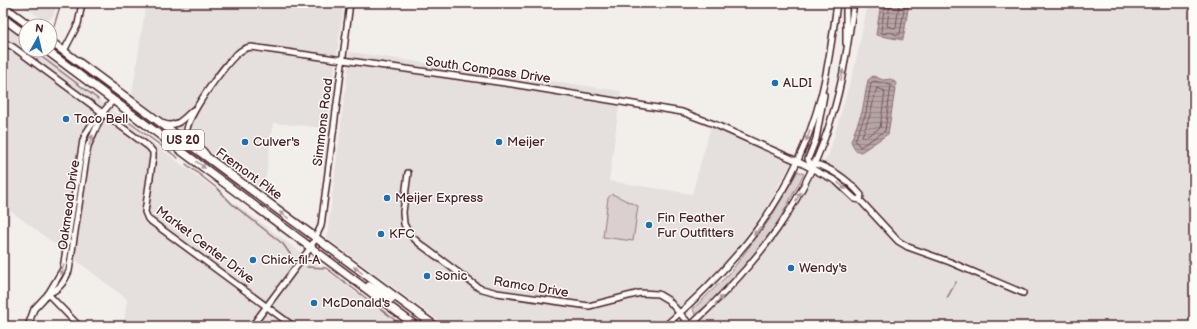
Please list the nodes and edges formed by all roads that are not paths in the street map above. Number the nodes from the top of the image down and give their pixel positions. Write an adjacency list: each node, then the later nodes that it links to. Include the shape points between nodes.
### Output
1 (82, 3): 13 (street, via 78,24)
2 (350, 3): 15 (street, Simmons Road)
3 (837, 3): 17 (street)
4 (846, 3): 12 (street)
5 (854, 3): 12 (street)
6 (3, 6): 8 (highway)
7 (3, 18): 9 (highway)
8 (19, 18)
9 (18, 29)
10 (3, 42): 21 (street)
11 (58, 47): 13 (highway, Fremont Pike / US 20)
12 (847, 47): 25 (street, one-way to 12, via 833,113)
13 (64, 51): 18 (highway, Fremont Pike / US 20)
14 (57, 58): 16 (highway, Fremont Pike / US 20)
15 (342, 60): 20 (street, South Compass Drive, via 258,47 247,48 233,57); 24 (street, South Compass Drive, via 664,108 703,120); 29 (street, Simmons Road, via 321,226)
16 (65, 64): 18 (highway, via 79,69 107,89); 19 (highway, Fremont Pike / US 20)
17 (826, 74): 24 (street, one-way to 24, via 816,112); 25 (street, via 816,139 808,159)
18 (119, 92): 22 (highway, Fremont Pike / US 20)
19 (113, 100): 21 (street, Oakmead Drive); 22 (highway, via 120,99 150,120); 29 (highway, Fremont Pike / US 20, one-way to 29)
20 (195, 108): 22 (street, South Compass Drive, via 176,124); 23 (street, South Compass Drive, via 187,124 187,134)
21 (102, 114): 30 (street, Oakmead Drive, via 88,146 69,271 63,284); 32 (street, Market Center Drive, via 153,152 145,212 148,218)
22 (161, 124): 23 (highway, Fremont Pike / US 20)
23 (209, 160): 29 (highway, Fremont Pike / US 20, one-way to 23)
24 (798, 161): 25 (street, South Compass Drive); 26 (street, South Compass Drive); 33 (street, one-way to 33, via 781,194 748,243 720,276)
25 (812, 163): 26 (street); 28 (street, South Compass Drive, via 846,180 861,195)
26 (812, 169): 28 (street, South Compass Drive, one-way to 28, via 836,181 855,200); 41 (street, one-way to 26, via 733,286 763,250 788,215)
27 (408, 173): 33 (street, Ramco Drive, via 403,212 404,224 410,235 479,288 497,294 589,306 620,297 653,293 663,296)
28 (860, 200): 31 (street, South Compass Drive, via 898,241)
29 (313, 243): 32 (street, Simmons Road); 38 (highway, Fremont Pike / US 20); 39 (highway, Fremont Pike / US 20, one-way to 29)
30 (48, 294): 34 (street, Oakmead Drive, via 34,310); 35 (street)
31 (1023, 294)
32 (267, 306): 36 (street, Simmons Road); 37 (street, Market Center Drive)
33 (680, 313): 40 (street); 41 (street, Ramco Drive)
34 (28, 326)
35 (79, 326)
36 (252, 326)
37 (293, 326)
38 (416, 326)
39 (434, 326)
40 (665, 326)
41 (690, 326)

